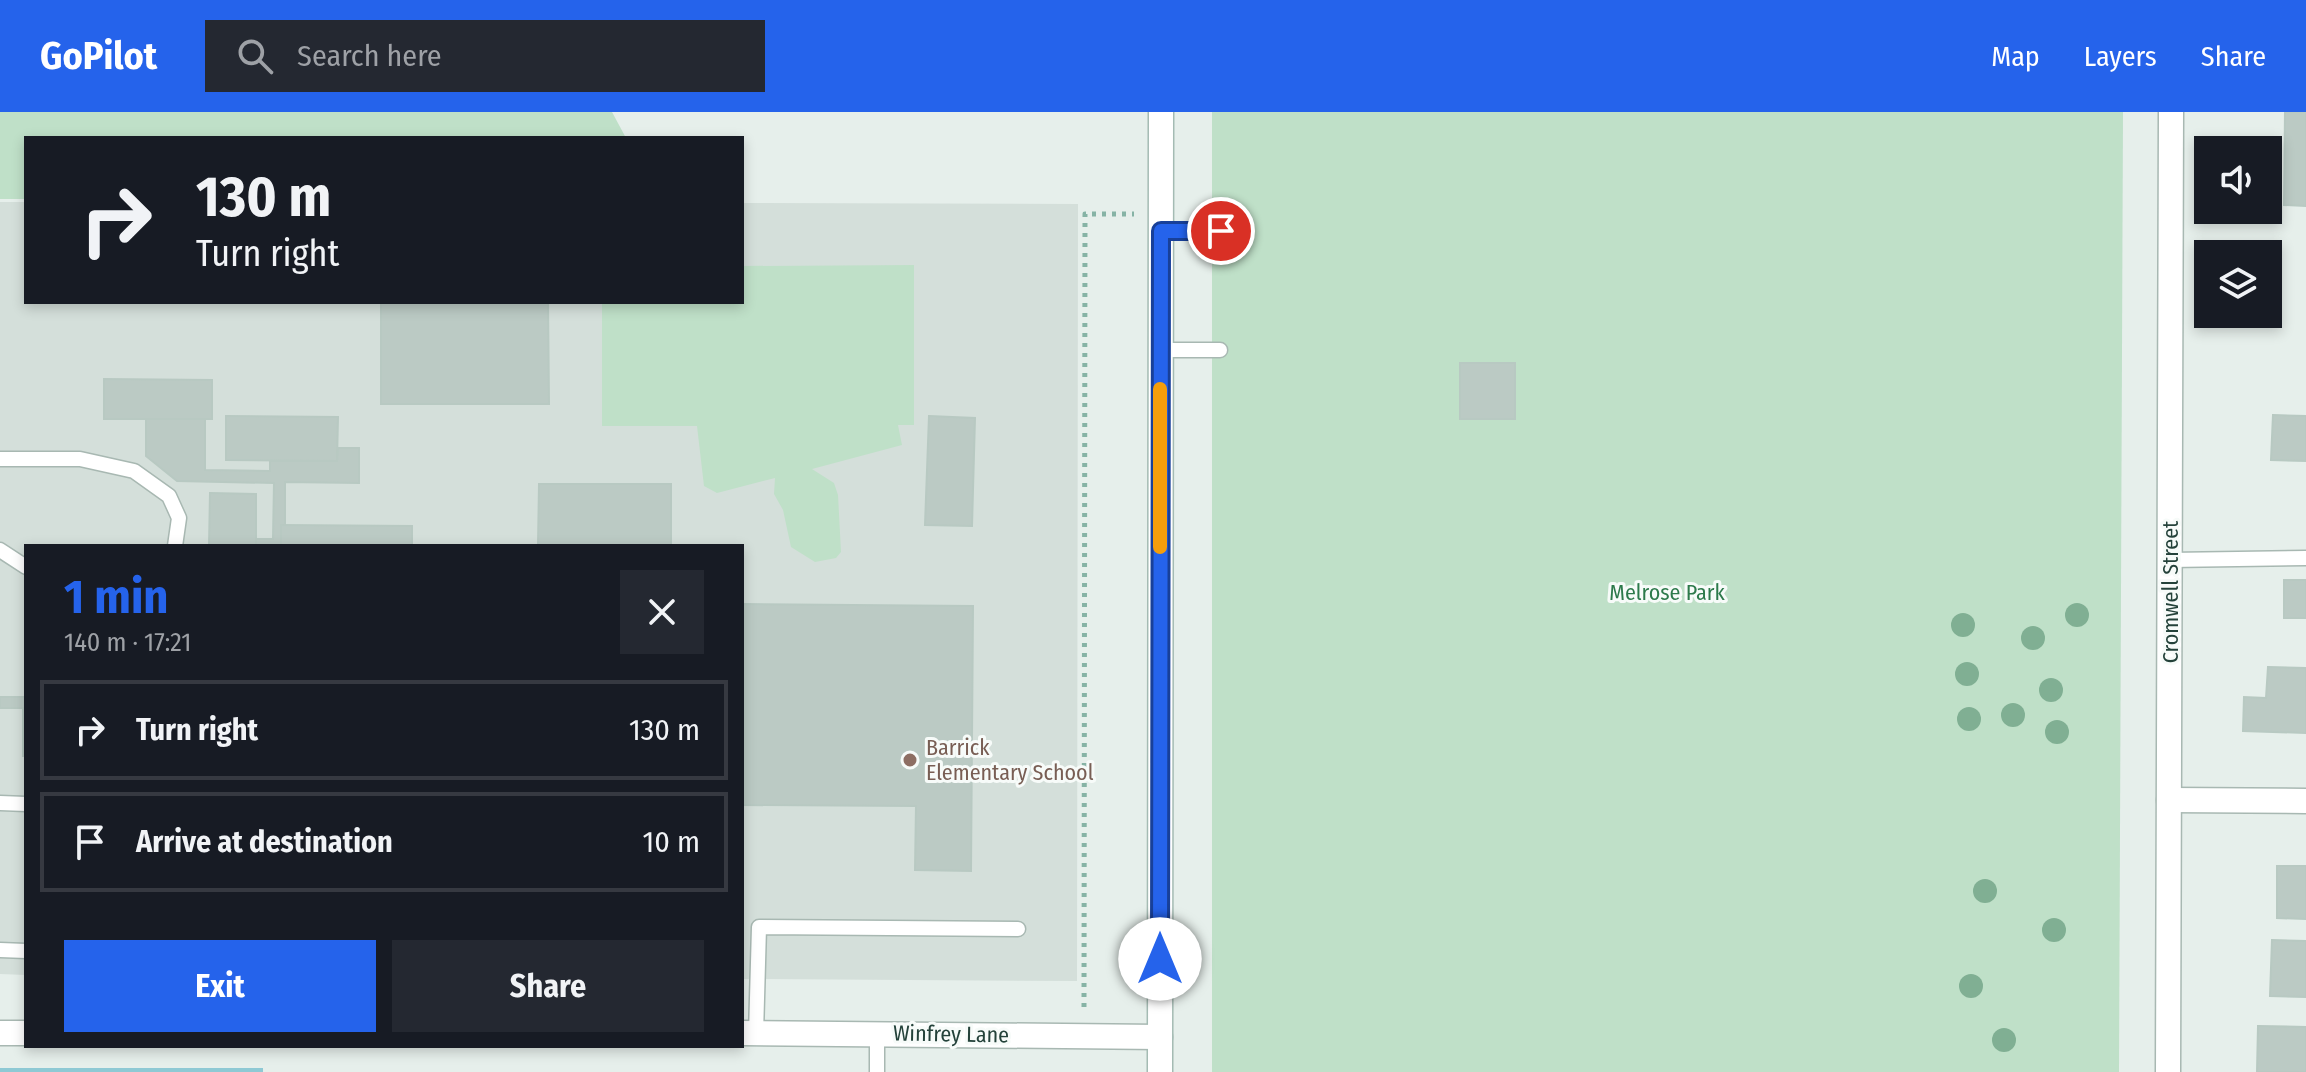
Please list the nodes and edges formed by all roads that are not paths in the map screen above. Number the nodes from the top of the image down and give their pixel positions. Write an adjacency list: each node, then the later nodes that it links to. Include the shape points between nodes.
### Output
1 (1161, 112): 3 (street)
2 (2171, 112): 11 (street, Cromwell Street)
3 (1161, 231): 4 (lane); 5 (street)
4 (1221, 231)
5 (1160, 350): 6 (lane); 24 (street)
6 (1220, 350)
7 (0, 459): 8 (lane, via 80,459 134,471 169,496 179,518)
8 (175, 544)
9 (0, 550): 12 (lane)
10 (2306, 558): 11 (lane)
11 (2170, 560): 13 (street, Cromwell Street)
12 (24, 566)
13 (2169, 800): 14 (street); 27 (street, Cromwell Street)
14 (2306, 801)
15 (0, 803): 16 (lane)
16 (24, 804)
17 (1018, 929): 23 (lane, via 759,927)
18 (0, 950): 19 (lane)
19 (24, 951)
20 (0, 1033): 21 (street)
21 (24, 1033)
22 (877, 1033): 23 (street, Winfrey Lane); 24 (street, Winfrey Lane); 25 (lane)
23 (749, 1034)
24 (1160, 1037): 26 (street)
25 (877, 1072)
26 (1160, 1072)
27 (2168, 1072)

